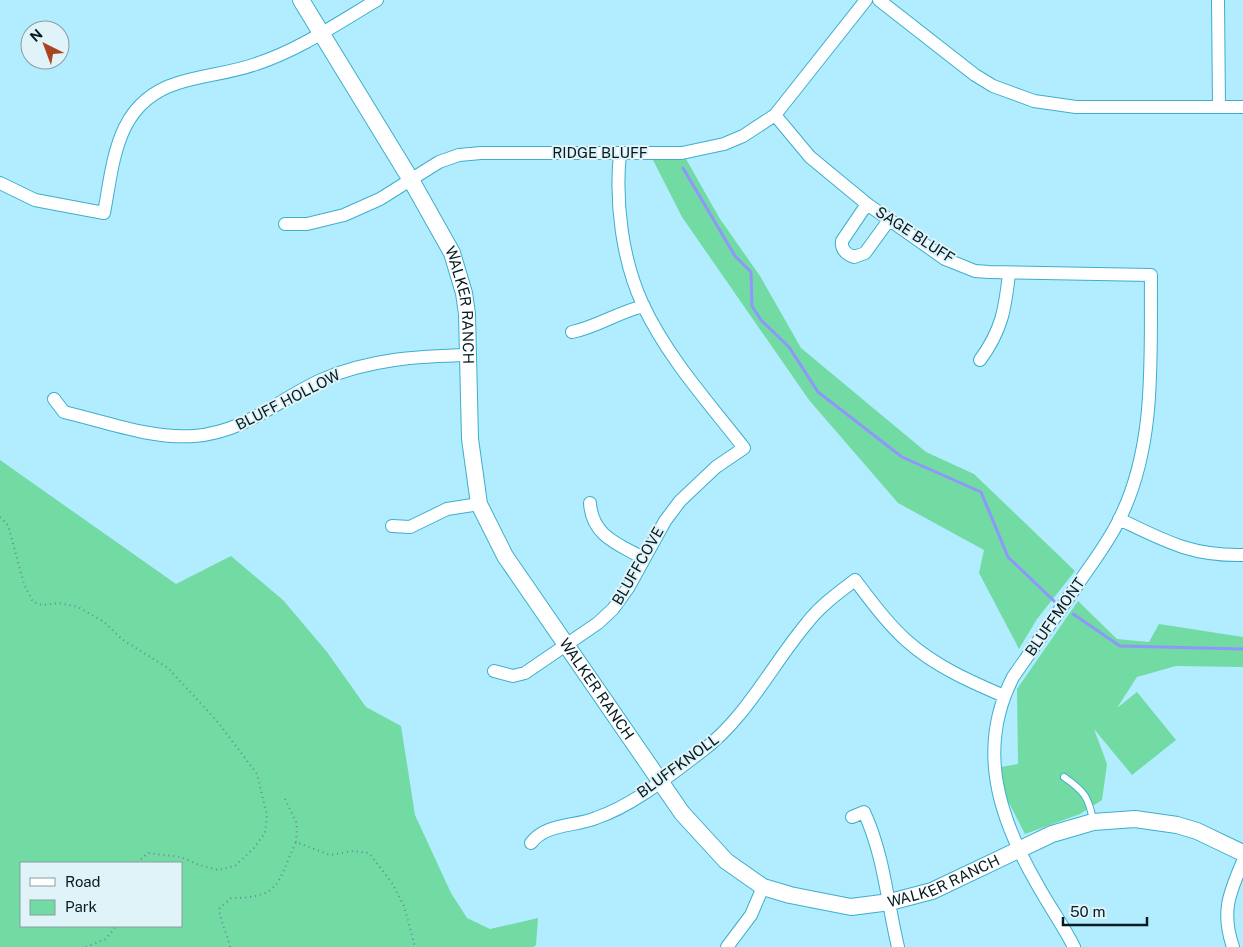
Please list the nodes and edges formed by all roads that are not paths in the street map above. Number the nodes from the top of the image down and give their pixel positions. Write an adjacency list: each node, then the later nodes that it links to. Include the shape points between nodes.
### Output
1 (301, 0): 6 (street, WALKER RANCH)
2 (377, 0): 6 (street)
3 (866, 0): 9 (street, RIDGE BLUFF)
4 (879, 0): 7 (street, via 975,75 1020,96 1076,107)
5 (1218, 0): 7 (street)
6 (321, 33): 11 (street, WALKER RANCH); 12 (street, via 254,65 180,82 149,97 122,129 116,143 104,213 35,200)
7 (1219, 106): 8 (street)
8 (1243, 106)
9 (775, 115): 10 (street, RIDGE BLUFF, via 743,136 710,149 682,153); 13 (street, SAGE BLUFF, via 810,158)
10 (620, 153): 11 (street, RIDGE BLUFF, via 459,155 434,164); 18 (street, via 620,211 626,254)
11 (411, 180): 15 (street, RIDGE BLUFF, via 344,215 307,224); 20 (street, WALKER RANCH, via 443,234 459,273)
12 (0, 183)
13 (867, 204): 14 (street, SAGE BLUFF); 14 (street, via 842,241 843,250 849,255 854,257 865,253)
14 (889, 220): 16 (street, SAGE BLUFF, via 945,259 975,271)
15 (285, 224)
16 (1009, 274): 17 (street, SAGE BLUFF); 21 (street, via 1001,323)
17 (1151, 274): 25 (street, BLUFFMONT, via 1150,385 1145,433 1137,469)
18 (644, 306): 19 (street); 28 (street, BLUFFCOVE, via 677,362 744,448 716,467 680,501 664,521)
19 (572, 332)
20 (470, 355): 22 (street, BLUFF HOLLOW, via 406,357 348,370 294,394 241,425 194,436 161,435 64,412); 24 (street, WALKER RANCH, via 470,439)
21 (980, 360)
22 (54, 399)
23 (590, 503): 28 (street, via 591,518 600,531)
24 (479, 504): 26 (street, via 447,509 410,527); 29 (street, WALKER RANCH, via 505,556)
25 (1119, 519): 27 (street, via 1183,548 1212,554); 31 (street, BLUFFMONT, via 1104,546 1013,677)
26 (392, 526)
27 (1243, 555)
28 (643, 558): 29 (street, BLUFFCOVE, via 613,609)
29 (566, 645): 30 (street, BLUFFCOVE, via 525,673 513,676); 33 (street, WALKER RANCH)
30 (494, 671)
31 (1004, 696): 33 (street, BLUFFKNOLL, via 967,680 926,656 890,624 855,580 808,620 746,708 725,731); 37 (street, BLUFFMONT, via 994,735 994,768 998,793)
32 (1064, 777): 35 (lane, via 1086,796)
33 (660, 781): 36 (street, BLUFFKNOLL, via 611,812 576,825 548,829); 40 (street, WALKER RANCH, via 682,813 726,861)
34 (852, 817): 41 (street, via 864,812 872,830)
35 (1093, 822): 37 (street, WALKER RANCH, via 1052,834); 38 (street, WALKER RANCH, via 1135,819 1177,825)
36 (531, 843)
37 (1020, 850): 41 (street, WALKER RANCH, via 932,891); 44 (street, BLUFFMONT)
38 (1243, 853)
39 (1243, 861): 45 (street, via 1226,907 1227,929)
40 (763, 887): 41 (street, WALKER RANCH, via 851,907); 42 (street, via 752,915)
41 (890, 902): 43 (street)
42 (727, 947)
43 (898, 947)
44 (1074, 947)
45 (1233, 947)

